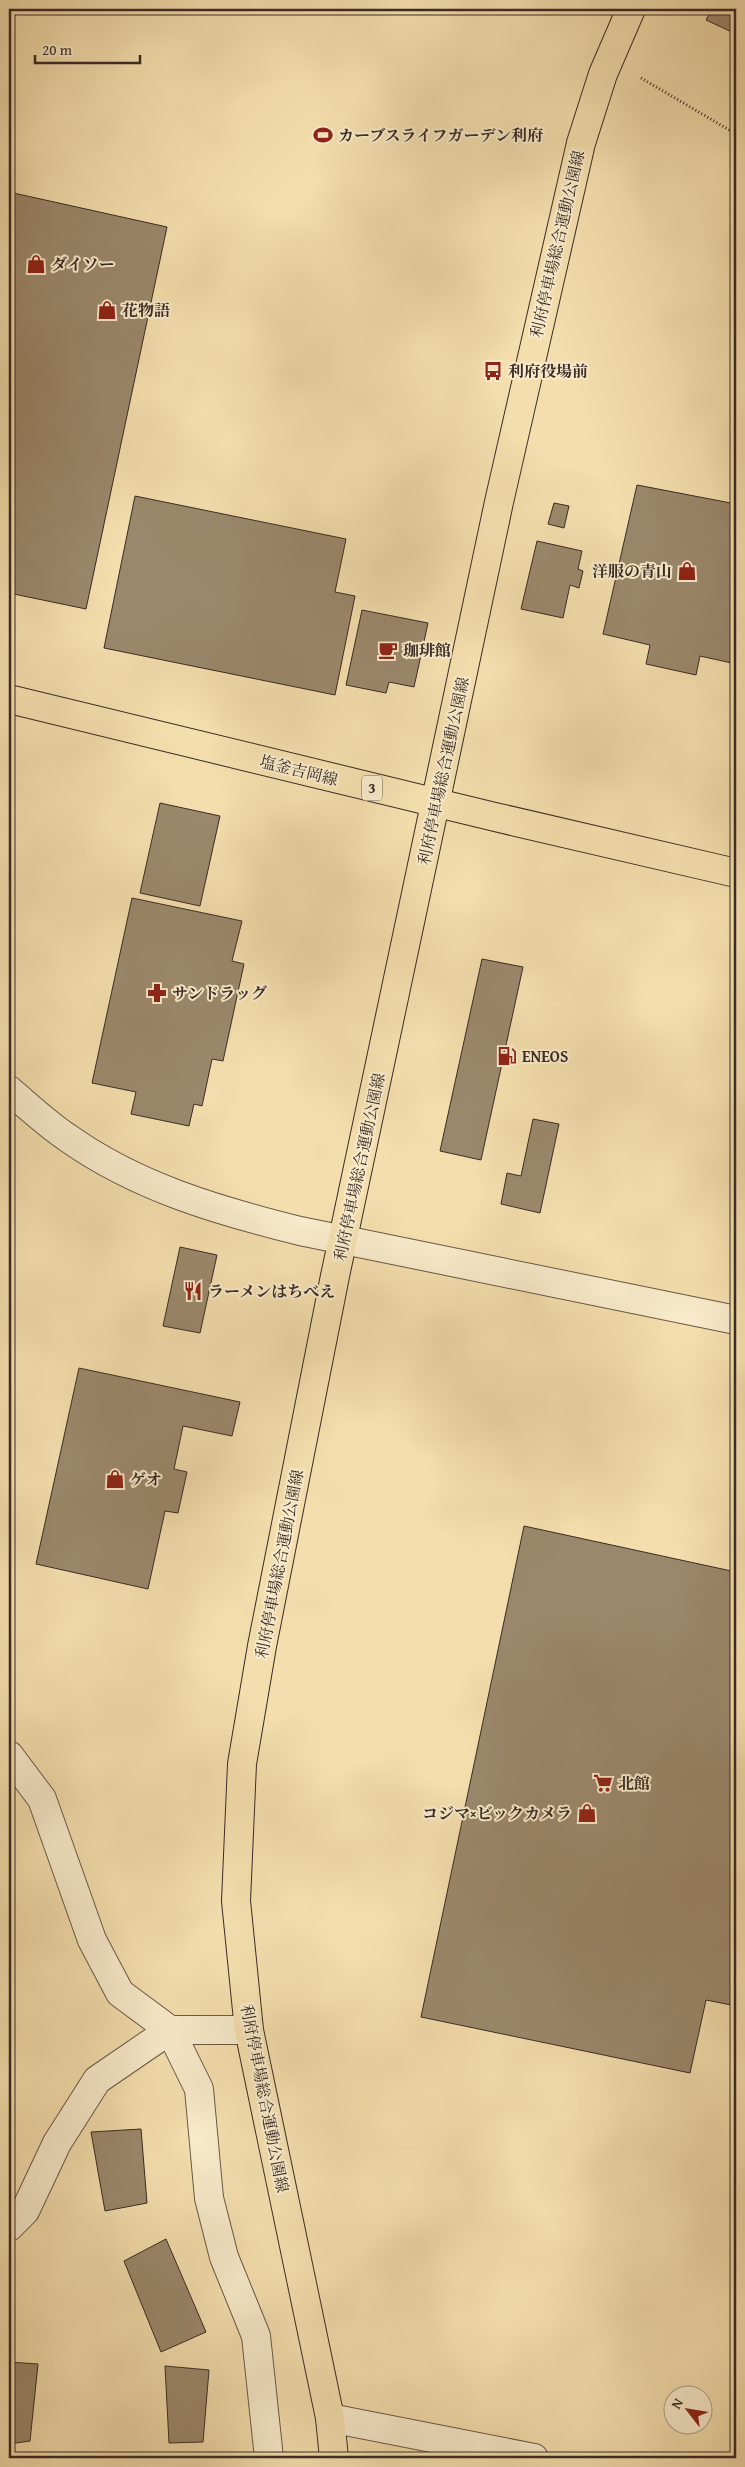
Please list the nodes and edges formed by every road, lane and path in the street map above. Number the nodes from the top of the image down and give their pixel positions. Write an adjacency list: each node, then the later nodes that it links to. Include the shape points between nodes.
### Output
1 (631, 9): 5 (main road, 利府停車場総合運動公園線, via 603,74 580,143 499,502)
2 (640, 78): 3 (path)
3 (736, 134)
4 (9, 699): 5 (main road, 塩釜吉岡線 / 3)
5 (436, 803): 6 (main road, 塩釜吉岡線 / 3); 8 (main road, 利府停車場総合運動公園線)
6 (736, 873)
7 (9, 1090): 8 (street, via 68,1138 118,1168 170,1193 234,1214)
8 (343, 1239): 9 (street); 12 (main road, 利府停車場総合運動公園線, via 242,1764 236,1901)
9 (736, 1320)
10 (9, 1755): 11 (street, via 42,1799 92,1940 120,1993)
11 (170, 2030): 12 (street); 13 (street, via 97,2080 57,2143 25,2211); 15 (street, via 199,2089 209,2198 224,2257 256,2336)
12 (249, 2030): 14 (main road, 利府停車場総合運動公園線)
13 (9, 2227)
14 (330, 2418): 16 (main road, 利府停車場総合運動公園線); 17 (street)
15 (269, 2458)
16 (334, 2458)
17 (534, 2458)

